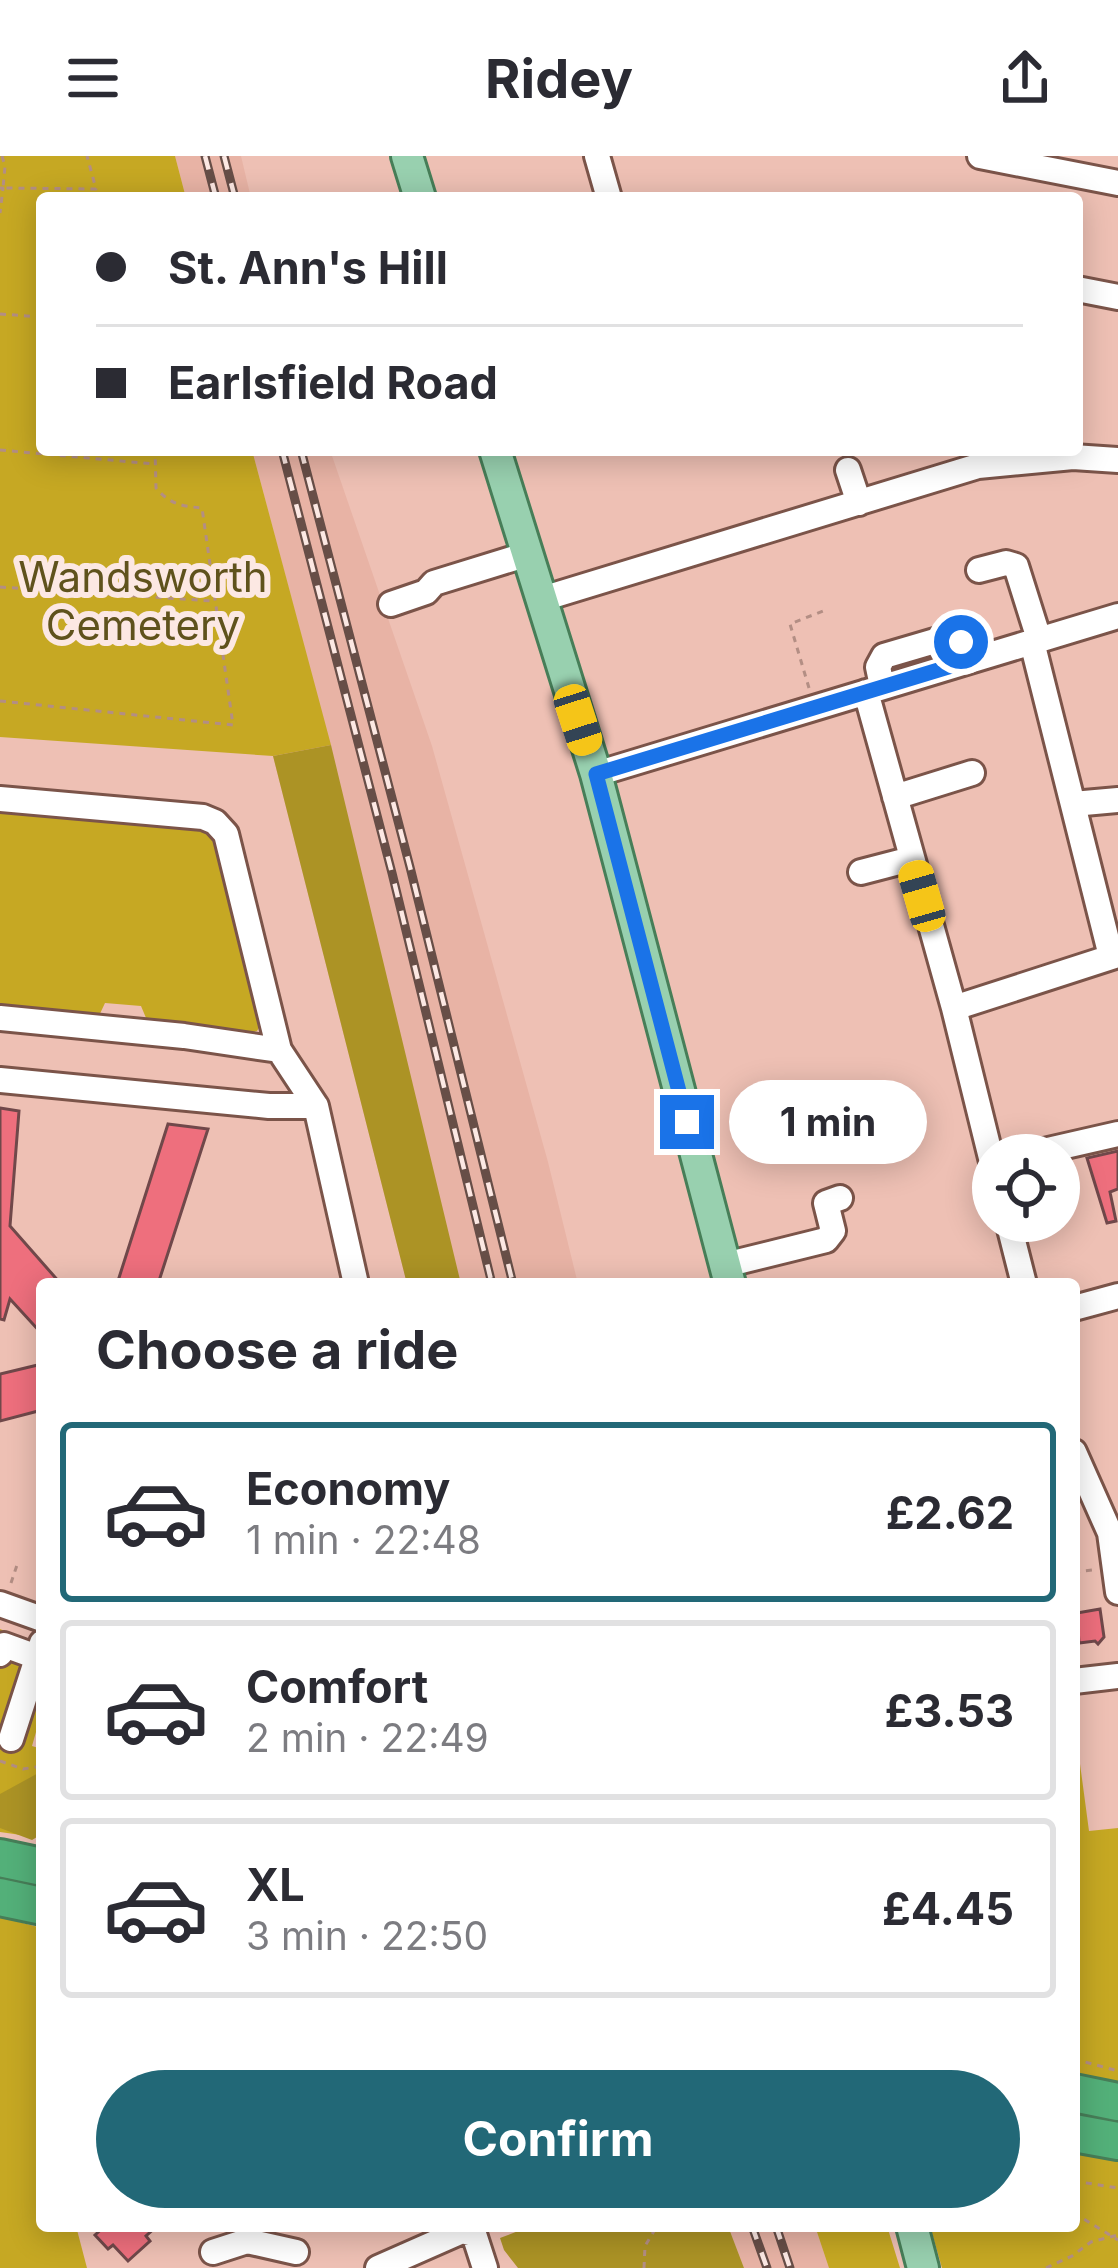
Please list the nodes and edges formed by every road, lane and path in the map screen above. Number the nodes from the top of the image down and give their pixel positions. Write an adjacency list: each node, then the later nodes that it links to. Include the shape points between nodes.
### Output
1 (2, 156): 7 (path)
2 (88, 156): 8 (path)
3 (407, 156): 10 (main road)
4 (597, 156): 11 (street)
5 (980, 156): 6 (street)
6 (1118, 183)
7 (1, 188): 8 (path); 12 (path)
8 (96, 189): 9 (path)
9 (97, 192)
10 (418, 192)
11 (607, 192)
12 (0, 213)
13 (1083, 290): 14 (street)
14 (1118, 297)
15 (0, 314): 16 (path)
16 (36, 317)
17 (0, 450): 18 (path)
18 (36, 453)
19 (66, 456): 23 (path)
20 (155, 456): 23 (path)
21 (497, 456): 26 (main road)
22 (1118, 460): 25 (street, via 978,466)
23 (155, 464): 30 (path, via 156,488 168,502 202,508)
24 (848, 470): 25 (street)
25 (859, 503): 29 (street)
26 (528, 554): 29 (main road); 31 (street)
27 (979, 570): 34 (street, via 1016,566)
28 (0, 586): 30 (path)
29 (542, 599): 39 (main road)
30 (213, 601): 36 (path, via 233,725)
31 (391, 604)
32 (823, 611): 37 (path, via 790,623)
33 (1118, 616): 34 (street)
34 (1035, 640): 35 (street, via 968,661 952,636 907,649 879,661); 43 (street)
35 (874, 689): 37 (street); 40 (street)
36 (0, 701)
37 (815, 707): 39 (street)
38 (972, 773): 40 (street)
39 (596, 774): 57 (main road)
40 (895, 797): 44 (street)
41 (0, 799): 49 (street, via 220,826)
42 (1118, 800): 43 (street)
43 (1072, 805): 46 (street)
44 (911, 860): 45 (street); 47 (street)
45 (861, 872)
46 (1114, 956): 47 (street)
47 (953, 1008): 52 (street)
48 (0, 1018): 49 (street)
49 (279, 1050): 51 (street)
50 (0, 1079): 51 (street)
51 (316, 1106): 58 (street)
52 (985, 1134)
53 (1118, 1134): 54 (street)
54 (1080, 1143)
55 (840, 1198): 57 (street, via 826,1202 833,1231 826,1240)
56 (1013, 1242): 59 (street)
57 (728, 1275)
58 (355, 1278)
59 (1022, 1278)
60 (1118, 1296): 61 (street)
61 (1080, 1306)
62 (1084, 1501): 66 (street, via 1109,1533)
63 (18, 1562): 67 (path)
64 (1100, 1568): 65 (path)
65 (1080, 1571)
66 (1118, 1592)
67 (2, 1605): 68 (street)
68 (36, 1617)
69 (36, 1649): 70 (street, via 4,1645)
70 (0, 1654)
71 (36, 1662): 74 (street)
72 (1118, 1676): 73 (street)
73 (1080, 1681)
74 (6, 1750): 75 (path, via 23,1768)
75 (36, 1767)
76 (0, 1858): 77 (highway)
77 (36, 1866)
78 (0, 1897): 79 (highway)
79 (36, 1905)
80 (1080, 2062): 81 (path)
81 (1118, 2071)
82 (1080, 2094): 83 (highway)
83 (1118, 2102)
84 (1080, 2134): 85 (highway)
85 (1118, 2141)
86 (1080, 2182): 87 (path)
87 (1118, 2188)
88 (1080, 2216): 93 (path)
89 (460, 2232): 97 (street)
90 (473, 2232): 98 (street)
91 (653, 2232): 99 (path)
92 (914, 2232): 100 (main road)
93 (1117, 2238): 101 (path, via 1090,2242)
94 (296, 2252): 95 (street)
95 (269, 2256): 96 (street, via 247,2241)
96 (215, 2260)
97 (378, 2268)
98 (485, 2268)
99 (644, 2268)
100 (923, 2268)
101 (1046, 2268)

